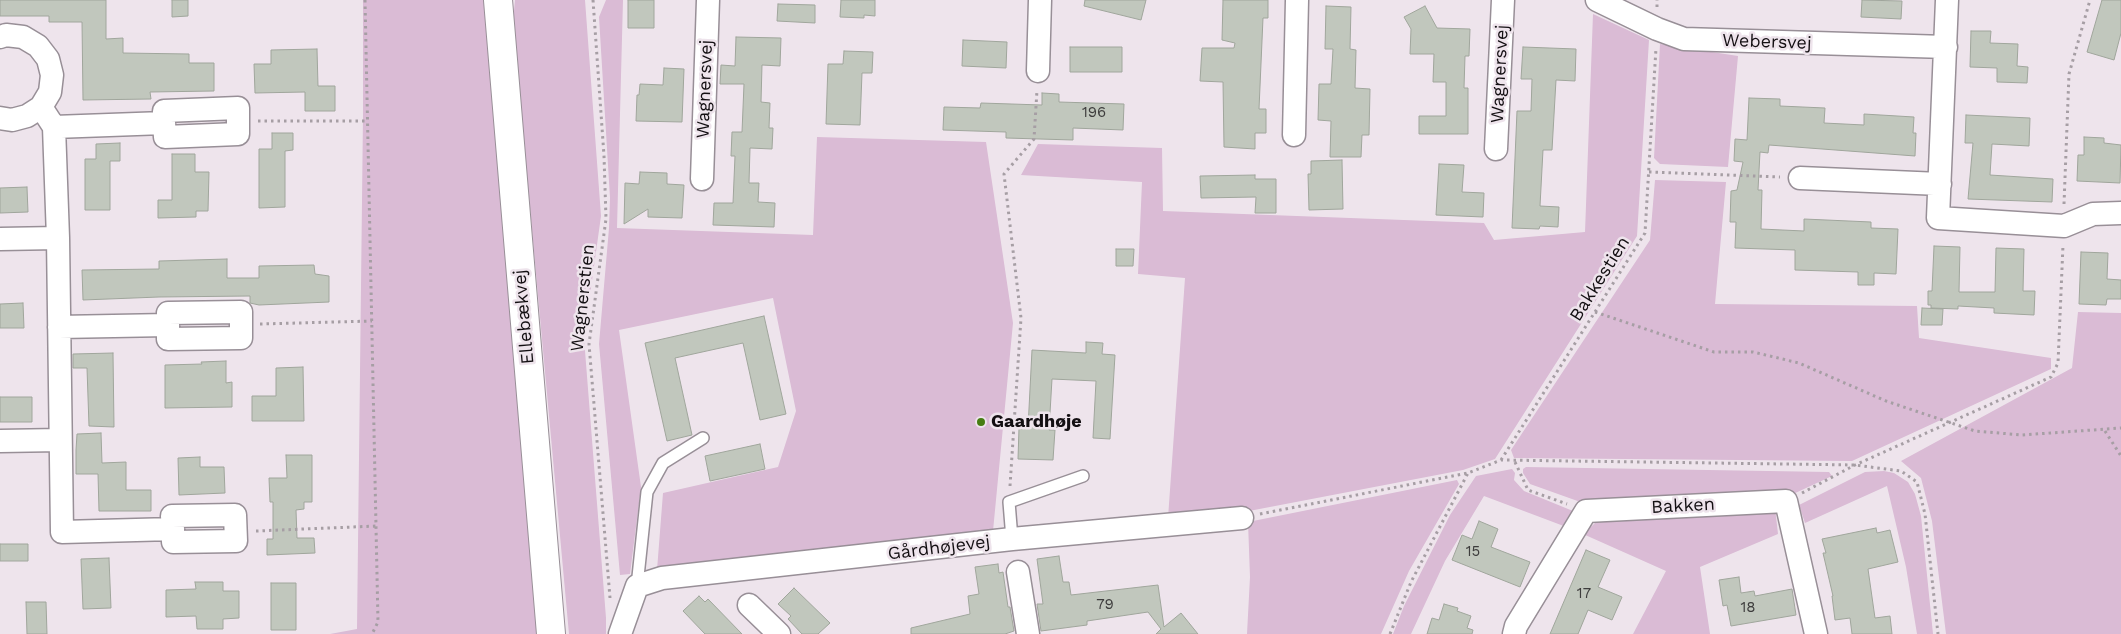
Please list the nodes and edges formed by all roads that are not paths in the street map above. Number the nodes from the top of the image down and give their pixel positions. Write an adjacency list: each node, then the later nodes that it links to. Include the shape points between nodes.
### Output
1 (498, 0): 36 (street, Ellebækvej)
2 (708, 0): 18 (street, Wagnersvej)
3 (1040, 0): 10 (street)
4 (1297, 0): 15 (street)
5 (1503, 0): 16 (street, Wagnersvej)
6 (1597, 0): 9 (street, Webersvej, via 1684,39)
7 (1947, 0): 9 (street)
8 (0, 37): 11 (street, via 23,37 38,46 48,59 52,76 50,92)
9 (1946, 48): 19 (street)
10 (1038, 72)
11 (41, 107): 12 (street, via 27,116 12,120); 14 (street)
12 (0, 118)
13 (238, 121): 14 (street, via 238,108 164,110 164,123)
14 (54, 127): 21 (street)
15 (1294, 135)
16 (1496, 149)
17 (1800, 178): 19 (street)
18 (702, 179)
19 (1940, 184): 20 (street, via 1938,218 2064,226 2093,214)
20 (2121, 213)
21 (58, 238): 22 (street); 24 (street)
22 (0, 240)
23 (241, 324): 24 (street, via 241,312 168,313 168,325)
24 (59, 327): 26 (street)
25 (703, 438): 33 (lane, via 663,463 647,492)
26 (60, 440): 27 (street); 30 (street, via 62,532 173,529 172,516 235,515)
27 (0, 441)
28 (1083, 476): 31 (lane, via 1009,502)
29 (1242, 518): 31 (street, Gårdhøjevej)
30 (236, 531)
31 (1012, 539): 33 (street, Gårdhøjevej, via 662,578)
32 (1018, 572): 38 (street)
33 (636, 586): 35 (street)
34 (749, 605): 37 (street)
35 (621, 630)
36 (551, 634)
37 (778, 634)
38 (1028, 634)
39 (1514, 634): 40 (street, Bakken, via 1586,511 1786,501)
40 (1816, 634)

